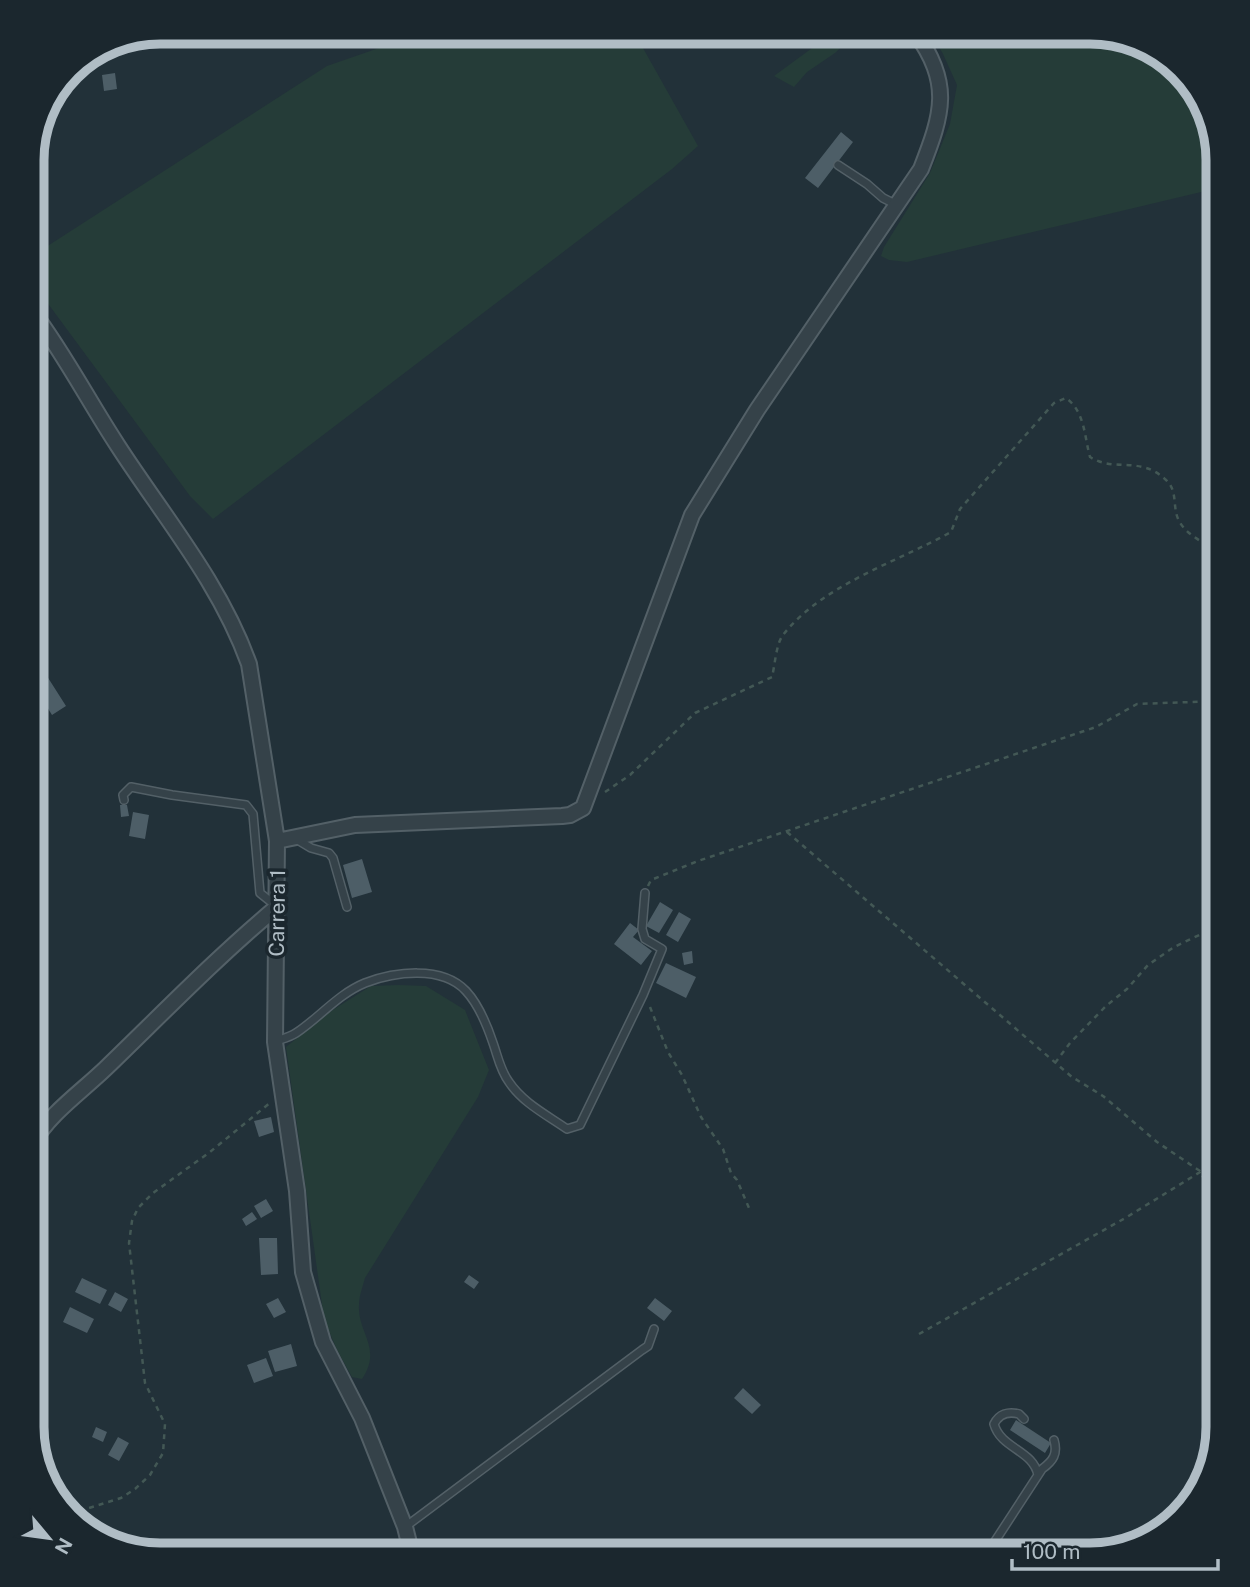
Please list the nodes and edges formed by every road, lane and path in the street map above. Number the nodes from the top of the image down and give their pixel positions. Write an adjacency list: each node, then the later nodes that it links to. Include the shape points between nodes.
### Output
1 (923, 44): 3 (street, via 938,72 940,114 921,169)
2 (838, 165): 3 (lane)
3 (898, 206): 8 (street, via 757,410 692,515)
4 (44, 330): 11 (street, Carrera 1, via 194,556 241,640 249,664)
5 (1206, 544): 8 (path, via 1183,527 1167,481 1142,465 1101,464 1090,457 1075,405 1066,398 1054,403 960,509 951,532 816,604 782,637 772,677 695,713 630,775)
6 (1206, 701): 9 (path, via 1137,704 1096,727)
7 (124, 800): 13 (lane, via 131,787 246,804 253,814 260,893)
8 (585, 804): 10 (street, via 570,815 355,825)
9 (787, 832): 12 (path, via 651,880); 18 (path)
10 (292, 837): 11 (street); 14 (lane, via 330,853)
11 (277, 841): 13 (street, Carrera 1)
12 (645, 893): 16 (lane, via 645,939 662,948)
13 (277, 907): 17 (street, Carrera 1); 20 (street)
14 (347, 907)
15 (1206, 932): 18 (path, via 1148,965 1069,1043)
16 (643, 995): 17 (lane, via 584,1120 567,1129 510,1085 475,1003 449,980 424,973 386,976 361,984 295,1034); 23 (path)
17 (275, 1042): 19 (street, Carrera 1)
18 (1055, 1063): 22 (path, via 1200,1171)
19 (282, 1090): 29 (path, via 138,1208 129,1243 145,1383 165,1424 163,1452 150,1475 135,1489); 30 (street, Carrera 1, via 308,1293 323,1342 362,1418)
20 (44, 1126)
21 (1206, 1169): 25 (path)
22 (1206, 1183)
23 (749, 1208)
24 (654, 1329): 30 (lane, via 648,1346)
25 (919, 1334)
26 (1024, 1419): 28 (lane, via 1010,1412 994,1424 998,1435 1033,1461)
27 (1054, 1440): 28 (lane, via 1053,1458)
28 (1038, 1475): 32 (lane)
29 (84, 1510)
30 (405, 1527): 31 (street, Carrera 1)
31 (409, 1543)
32 (994, 1543)

